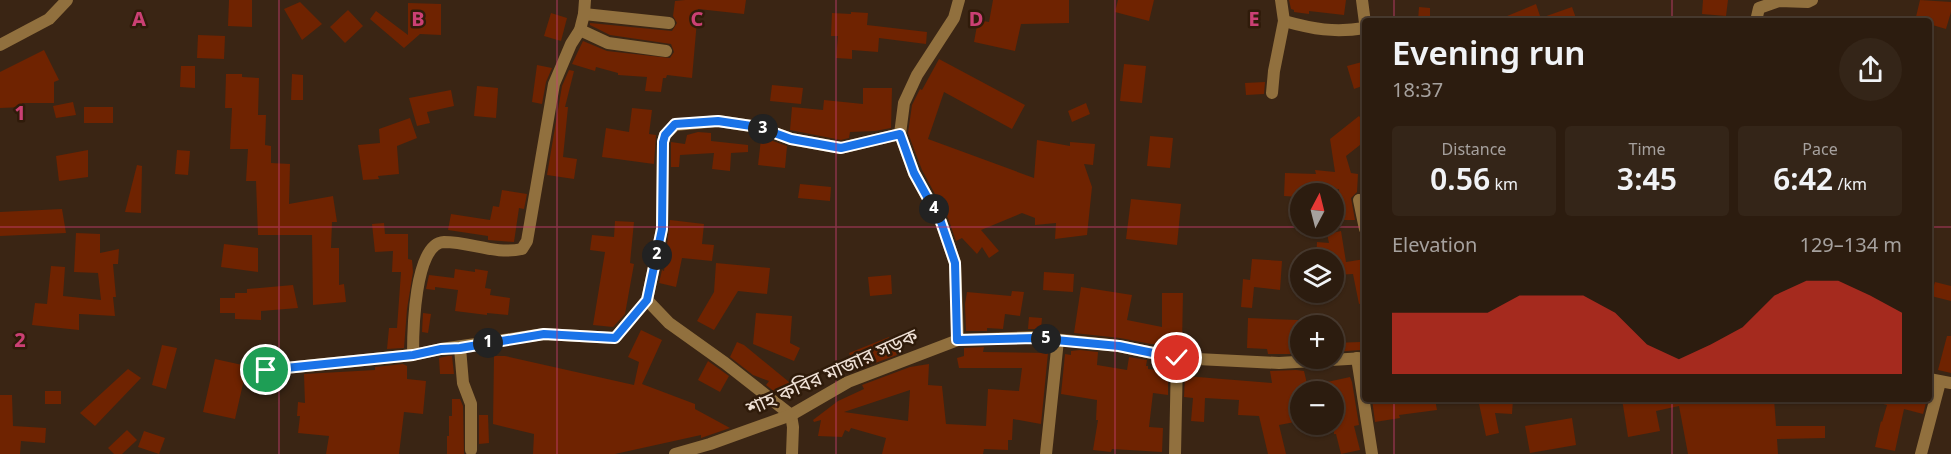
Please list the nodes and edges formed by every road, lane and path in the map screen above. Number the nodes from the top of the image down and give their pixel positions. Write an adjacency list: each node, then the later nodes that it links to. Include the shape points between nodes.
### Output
1 (68, 0): 14 (street, via 49,19)
2 (585, 0): 7 (street)
3 (959, 0): 17 (street, via 954,18 904,103)
4 (1281, 0): 10 (street)
5 (1362, 0): 8 (street)
6 (1812, 0): 9 (street, via 1779,1 1759,8)
7 (584, 14): 11 (street); 13 (street)
8 (1364, 18)
9 (1757, 18)
10 (1284, 21): 12 (street, via 1316,30); 16 (street)
11 (669, 23)
12 (1362, 28)
13 (580, 30): 15 (street, via 608,43); 24 (street, via 554,84 527,241 522,249 510,252 442,242 430,250 421,268)
14 (0, 45)
15 (666, 51)
16 (1272, 93)
17 (900, 134): 20 (street, via 841,148 718,121 675,124 663,142 662,229); 21 (street, via 914,173 941,222 955,263)
18 (1359, 201): 19 (street)
19 (1362, 215)
20 (647, 300): 23 (street, via 615,338 544,334); 30 (street, via 669,323)
21 (957, 340): 22 (street, শাহ কবির মাজার সড়ক); 30 (street, শাহ কবির মাজার সড়ক, via 848,382)
22 (1058, 340): 25 (street, শাহ কবির মাজার সড়ক, via 1119,346); 34 (street)
23 (460, 348): 24 (street); 31 (street, via 463,383 471,404)
24 (413, 355): 27 (street)
25 (1177, 358): 26 (street, শাহ কবির মাজার সড়ক, via 1279,363); 35 (street)
26 (1361, 358)
27 (266, 370)
28 (1940, 381): 37 (street)
29 (1366, 402): 36 (street)
30 (790, 415): 32 (street, শাহ কবির মাজার সড়ক); 33 (street)
31 (471, 450)
32 (675, 454)
33 (792, 454)
34 (1046, 454)
35 (1175, 454)
36 (1372, 454)
37 (1921, 454)

